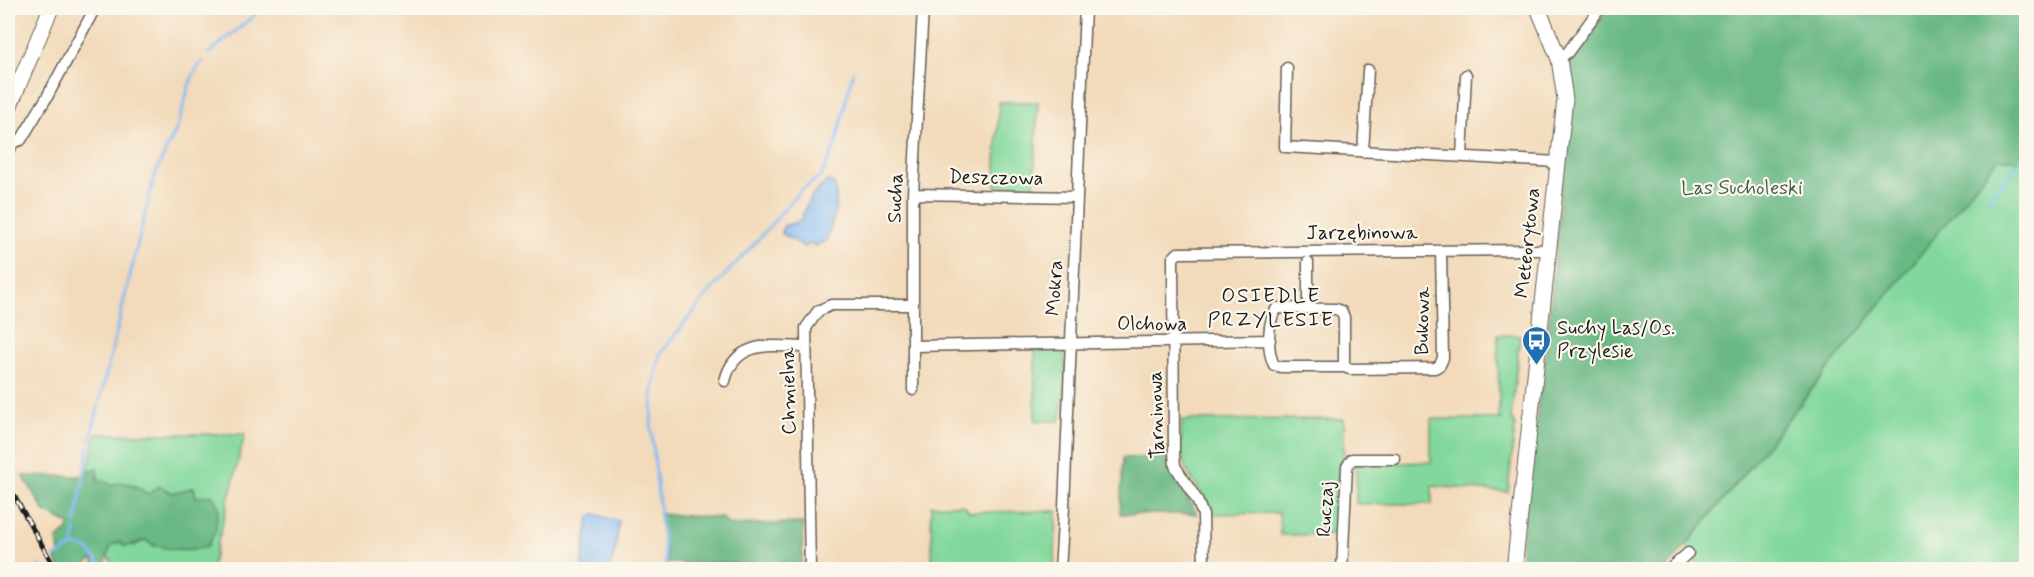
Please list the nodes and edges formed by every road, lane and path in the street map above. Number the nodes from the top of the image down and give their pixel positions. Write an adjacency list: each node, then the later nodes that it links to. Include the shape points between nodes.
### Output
1 (51, 8): 11 (street)
2 (95, 8): 12 (street, via 21,140)
3 (923, 8): 16 (street, Sucha)
4 (1085, 8): 17 (street, Mokra)
5 (1538, 8): 7 (street, Meteorytowa)
6 (1600, 8): 7 (street)
7 (1559, 59): 15 (street, Meteorytowa, via 1564,99)
8 (1287, 68): 13 (street, via 1285,147)
9 (1368, 70): 13 (street)
10 (1466, 75): 14 (street)
11 (8, 110)
12 (8, 151)
13 (1363, 152): 14 (street)
14 (1462, 156): 15 (street)
15 (1556, 162): 18 (street, Meteorytowa)
16 (913, 195): 17 (street, Deszczowa); 22 (street, Sucha)
17 (1077, 197): 26 (street, Mokra)
18 (1547, 250): 19 (street, Jarzębinowa); 38 (street, Meteorytowa)
19 (1441, 251): 20 (street, Jarzębinowa); 29 (street, Bukowa, via 1440,365)
20 (1178, 253): 25 (street, Tarninowa, via 1173,258)
21 (1308, 262): 23 (street)
22 (913, 305): 27 (street, Sucha); 28 (street, Chmielna, via 831,305 818,311 806,328)
23 (1308, 308): 24 (street, via 1277,308 1273,312); 29 (street, via 1341,311)
24 (1270, 340): 25 (street, Olchowa); 29 (street, via 1274,365)
25 (1173, 341): 26 (street, Olchowa); 36 (street, Tarninowa, via 1173,452 1175,466 1203,515)
26 (1070, 343): 27 (street, Olchowa); 35 (street, Mokra)
27 (913, 346): 31 (street, Sucha)
28 (806, 347): 30 (street, via 761,346 740,354 728,369); 34 (street, Chmielna)
29 (1344, 367)
30 (725, 381)
31 (913, 390)
32 (1395, 459): 37 (street, Ruczaj, via 1352,459 1347,466)
33 (1688, 553): 39 (street)
34 (810, 570)
35 (1060, 570)
36 (1204, 570)
37 (1342, 570)
38 (1514, 570)
39 (1669, 570)

